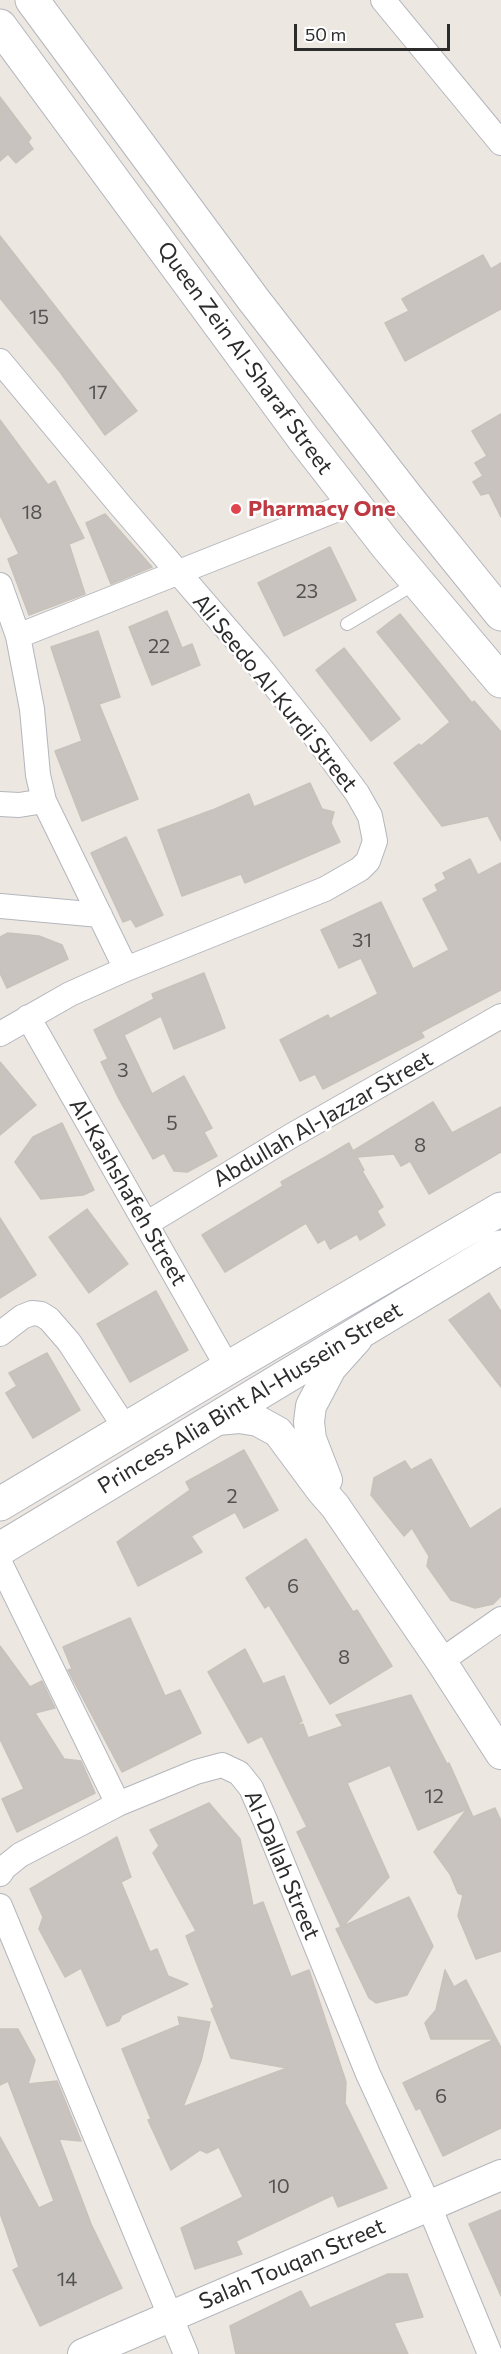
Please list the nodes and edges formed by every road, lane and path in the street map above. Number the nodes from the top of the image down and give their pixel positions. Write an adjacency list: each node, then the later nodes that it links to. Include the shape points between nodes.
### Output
1 (32, 0): 10 (main road, Queen Zein Al-Sharaf Street, via 253,299)
2 (383, 0): 4 (street)
3 (0, 26): 6 (main road, Queen Zein Al-Sharaf Street)
4 (501, 143)
5 (0, 361): 7 (street, Ali Seedo Al-Kurdi Street)
6 (353, 503): 7 (street); 8 (main road, Queen Zein Al-Sharaf Street)
7 (178, 572): 12 (street); 18 (street, Ali Seedo Al-Kurdi Street, via 339,768 370,816 375,841 368,861 325,889)
8 (417, 583): 11 (lane); 13 (main road, Queen Zein Al-Sharaf Street)
9 (0, 585): 12 (street)
10 (501, 614)
11 (347, 624)
12 (18, 636): 14 (street)
13 (501, 681)
14 (44, 801): 15 (street); 17 (street)
15 (0, 804)
16 (0, 906): 17 (street)
17 (100, 915): 18 (street)
18 (126, 969): 20 (street, Ali Seedo Al-Kurdi Street)
19 (501, 1016): 23 (street, Abdullah Al-Jazzar Street)
20 (28, 1017): 21 (street, Ali Seedo Al-Kurdi Street); 23 (street, Al-Kashshafeh Street)
21 (0, 1034)
22 (501, 1209): 27 (main road, Princess Alia Bint Al-Hussein Street)
23 (146, 1224): 27 (street, Al-Kashshafeh Street)
24 (501, 1247): 25 (main road, Princess Alia Bint Al-Hussein Street)
25 (366, 1327): 28 (main road, Princess Alia Bint Al-Hussein Street); 31 (street, via 331,1368 311,1406 311,1439)
26 (0, 1334): 29 (street, via 32,1313 49,1319 69,1342)
27 (228, 1368): 29 (main road, Princess Alia Bint Al-Hussein Street)
28 (217, 1420): 31 (street, via 258,1421 278,1432); 32 (main road, Princess Alia Bint Al-Hussein Street)
29 (126, 1429): 30 (main road, Princess Alia Bint Al-Hussein Street)
30 (0, 1504)
31 (335, 1506): 35 (street)
32 (0, 1550)
33 (0, 1563): 37 (street)
34 (501, 1619): 35 (street)
35 (441, 1660): 36 (street)
36 (501, 1754)
37 (118, 1804): 38 (street, Al-Dallah Street, via 20,1855); 41 (street, Al-Dallah Street, via 222,1765 239,1773 251,1788 368,2074)
38 (0, 1874)
39 (0, 1906): 42 (street)
40 (501, 2175): 41 (street, Salah Touqan Street)
41 (429, 2206): 42 (street, Salah Touqan Street); 45 (street)
42 (170, 2317): 43 (street, Salah Touqan Street); 44 (street)
43 (83, 2354)
44 (186, 2354)
45 (490, 2354)

